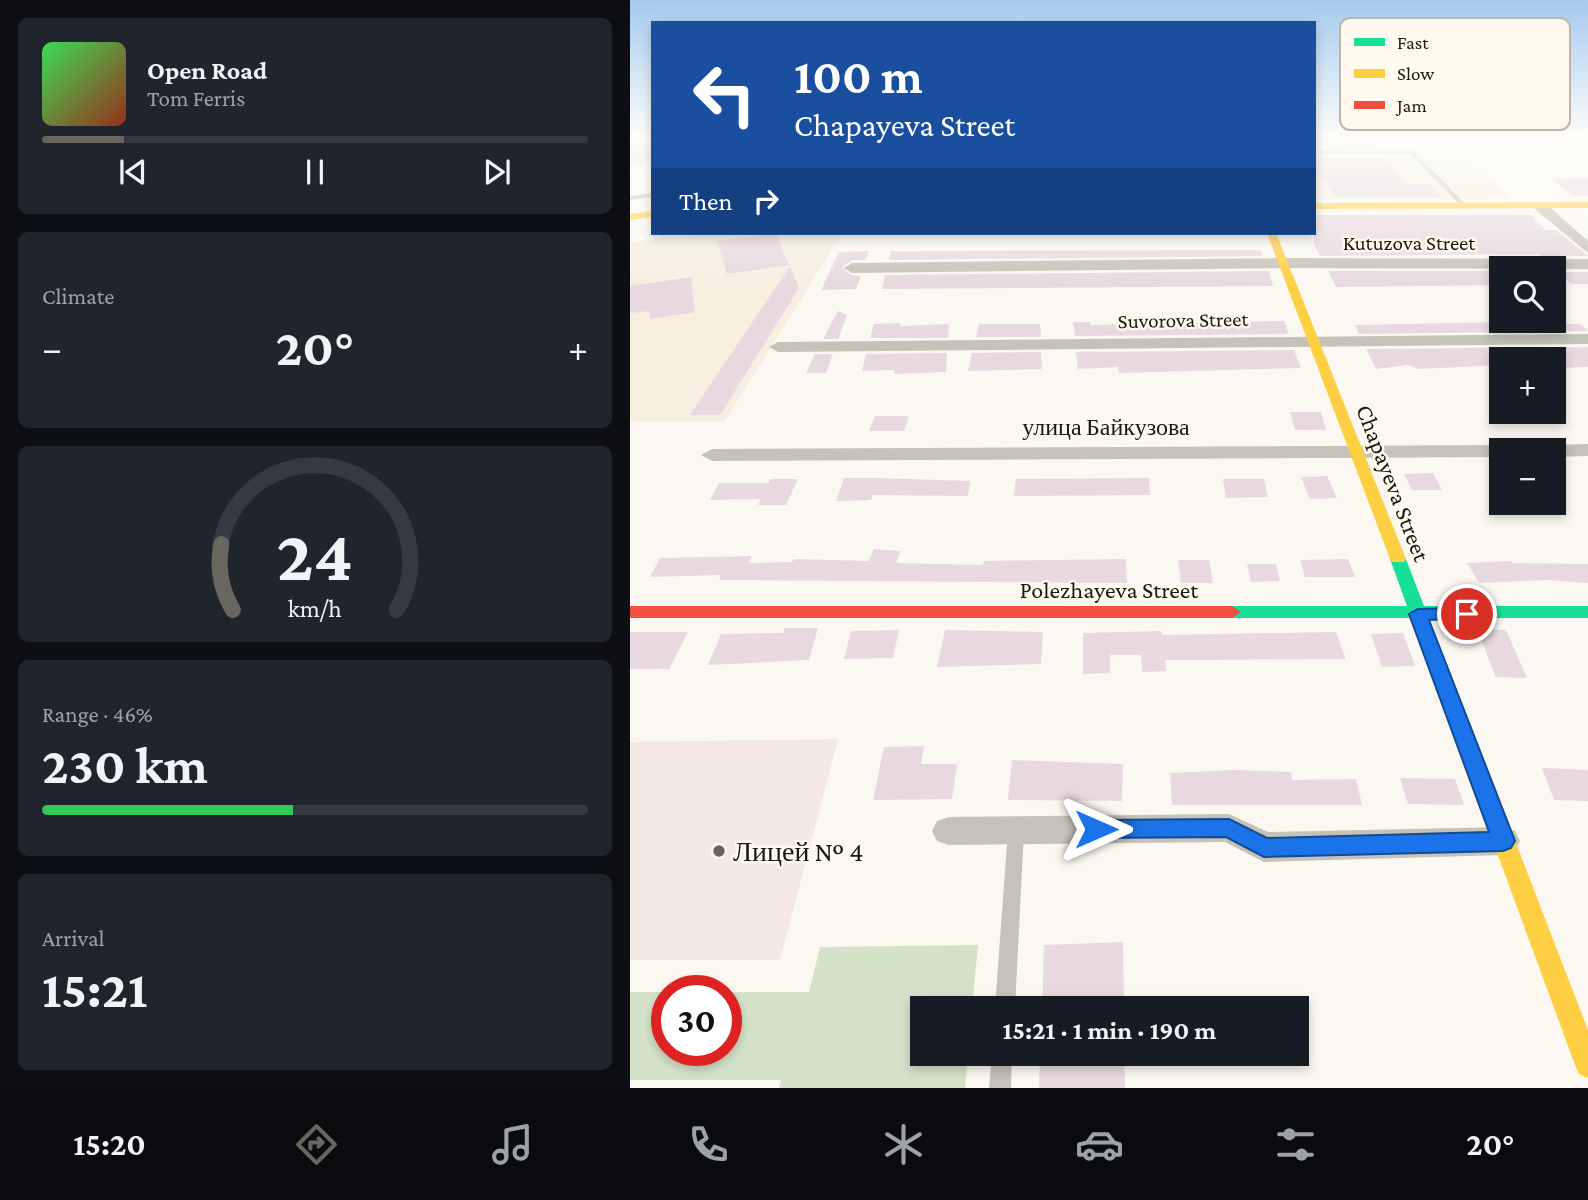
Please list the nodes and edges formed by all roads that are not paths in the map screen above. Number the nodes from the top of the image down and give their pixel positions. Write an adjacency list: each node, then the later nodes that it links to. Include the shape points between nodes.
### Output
1 (1446, 188): 6 (lane)
2 (651, 195): 3 (lane)
3 (630, 198)
4 (1588, 205): 7 (street)
5 (1316, 206): 6 (street)
6 (1464, 206): 7 (street)
7 (1541, 206): 12 (street)
8 (651, 214): 9 (street)
9 (630, 219): 10 (street)
10 (651, 220)
11 (1272, 235): 13 (street, Chapayeva Street)
12 (1588, 249)
13 (1284, 263): 14 (street, Kutuzova Street); 15 (street, Kutuzova Street); 17 (street, Chapayeva Street)
14 (1588, 264)
15 (852, 268)
16 (1588, 339): 17 (street, Suvorova Street)
17 (1314, 342): 18 (street, Suvorova Street); 22 (street, Chapayeva Street)
18 (778, 347)
19 (1566, 450): 20 (street)
20 (1588, 450)
21 (1489, 451): 22 (street, улица Байкузова)
22 (1358, 452): 23 (street, улица Байкузова); 26 (street, Chapayeva Street)
23 (712, 455)
24 (630, 612): 26 (street, Polezhayeva Street)
25 (1588, 612): 26 (street, Polezhayeva Street)
26 (1418, 614): 29 (street, Chapayeva Street)
27 (1016, 830): 28 (street); 29 (street, via 1229,828 1264,847); 30 (lane)
28 (949, 831)
29 (1503, 841): 31 (street, Chapayeva Street)
30 (1006, 996)
31 (1588, 1065)
32 (1001, 1066): 33 (lane)
33 (1000, 1088)

